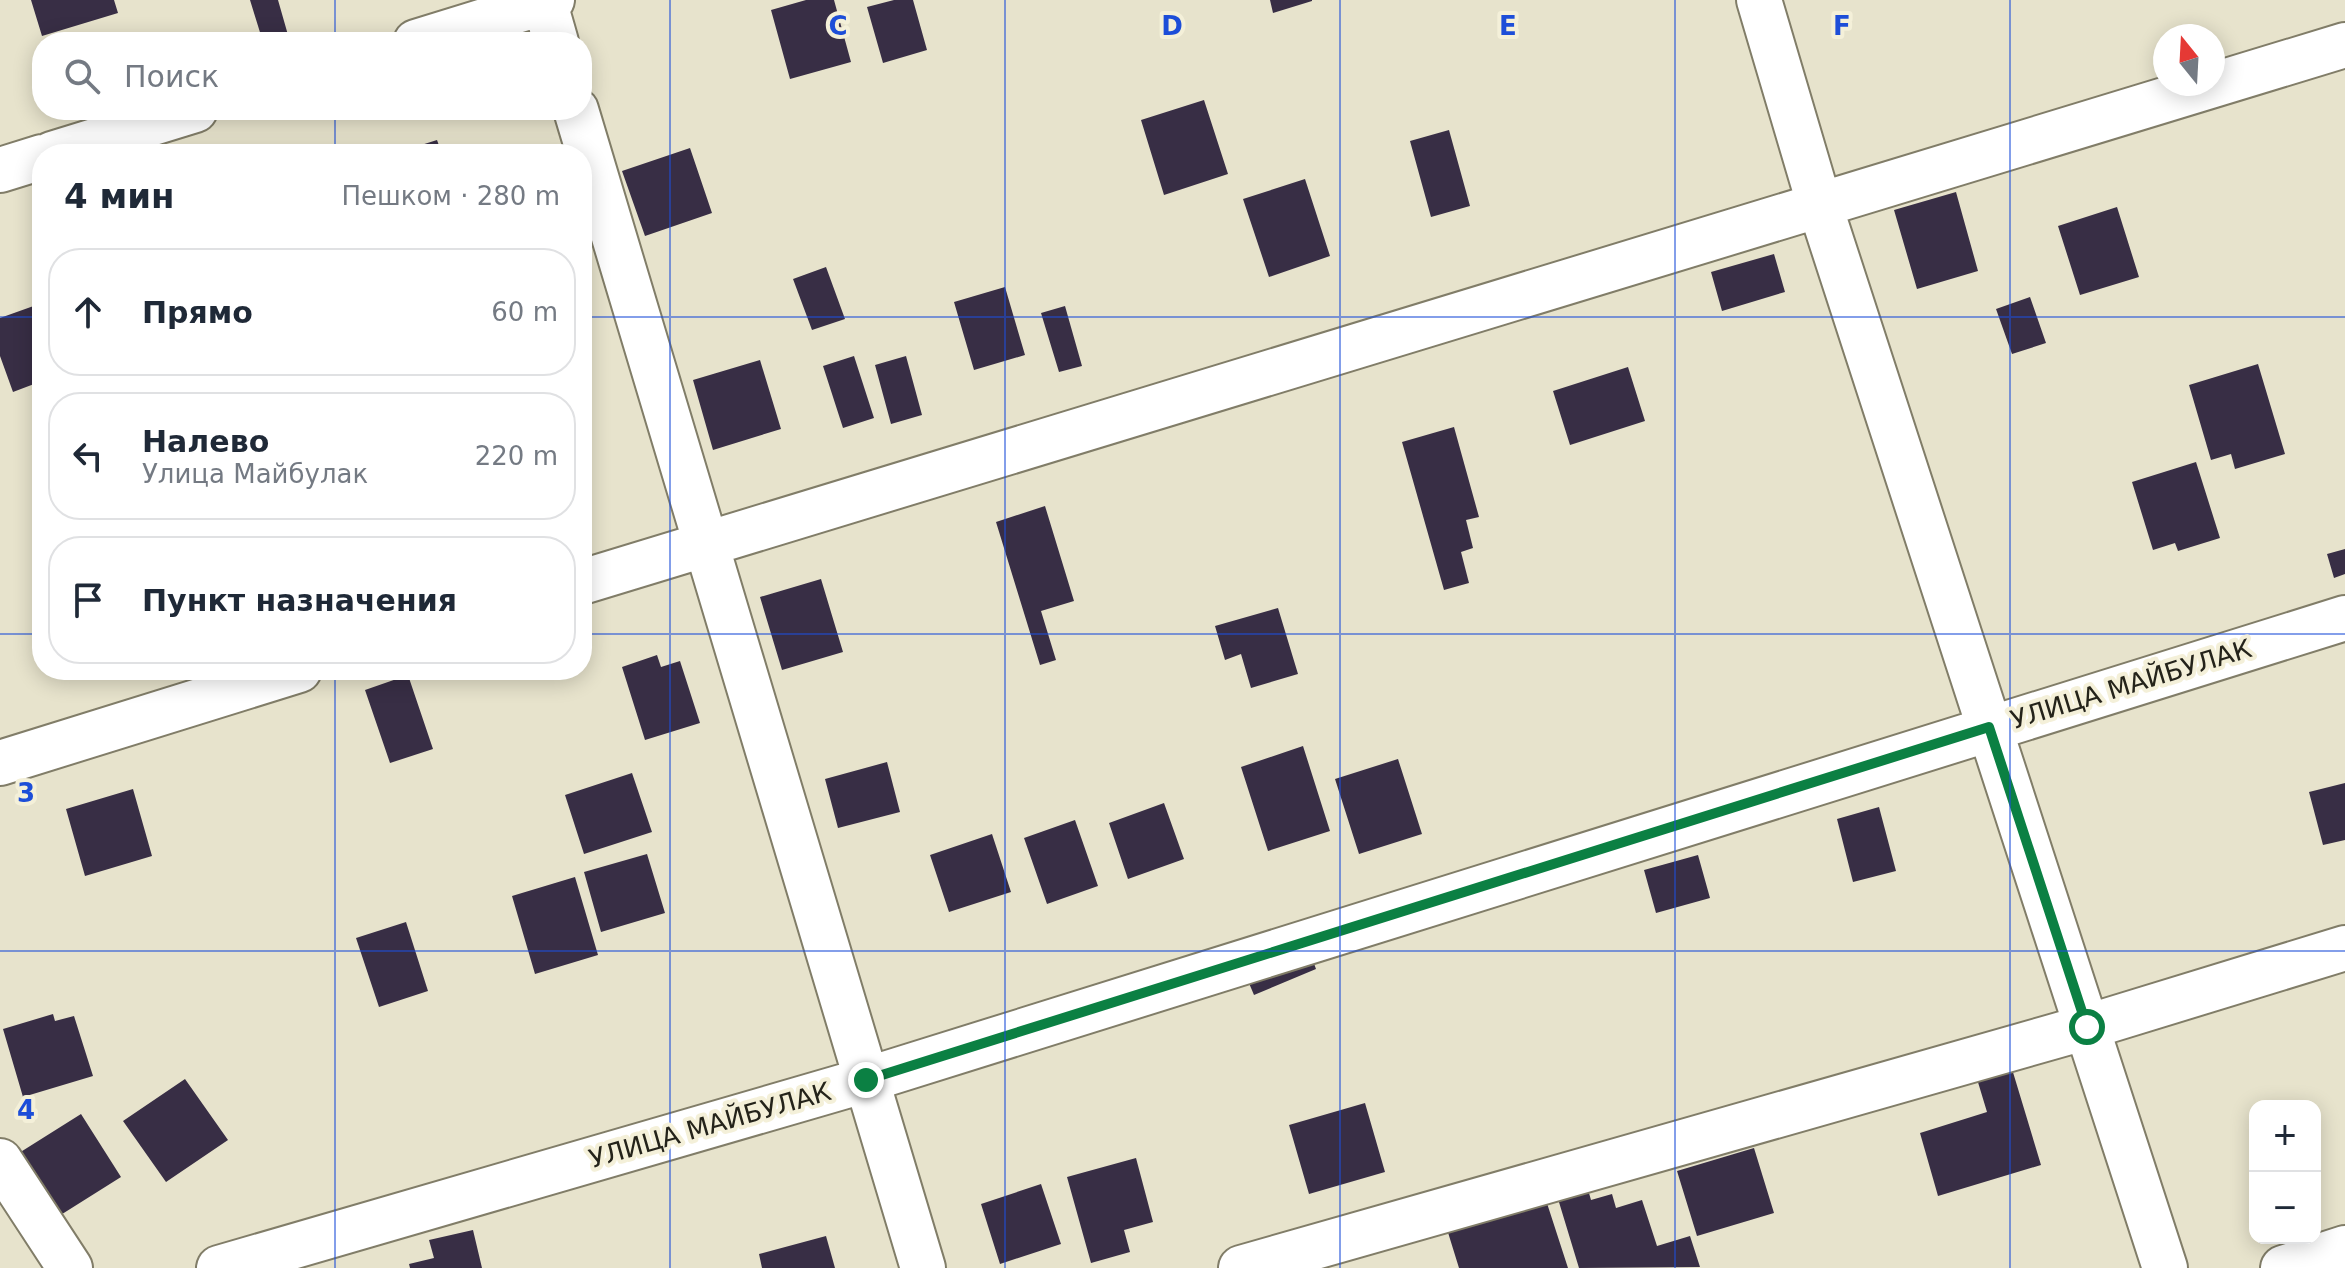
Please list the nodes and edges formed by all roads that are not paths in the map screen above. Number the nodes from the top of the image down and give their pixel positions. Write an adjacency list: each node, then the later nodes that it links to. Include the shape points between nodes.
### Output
1 (1759, 0): 12 (street)
2 (549, 11): 3 (street)
3 (459, 32)
4 (2345, 45): 12 (street)
5 (162, 120): 7 (street)
6 (579, 120): 8 (street)
7 (84, 144)
8 (586, 144)
9 (32, 160): 11 (street)
10 (592, 164): 13 (street)
11 (0, 170)
12 (1819, 203): 13 (street); 17 (street)
13 (704, 544): 14 (street); 21 (street)
14 (592, 579)
15 (2345, 618): 17 (street, УЛИЦА МАЙБУЛАК)
16 (267, 680): 18 (street)
17 (1989, 727): 20 (street); 21 (street, УЛИЦА МАЙБУЛАК)
18 (0, 763)
19 (2345, 948): 20 (street)
20 (2087, 1027): 27 (street); 28 (street)
21 (866, 1080): 25 (street, УЛИЦА МАЙБУЛАК); 26 (street)
22 (0, 1161): 24 (street)
23 (2345, 1248): 29 (street)
24 (70, 1268)
25 (219, 1268)
26 (923, 1268)
27 (1241, 1268)
28 (2165, 1268)
29 (2283, 1268)

